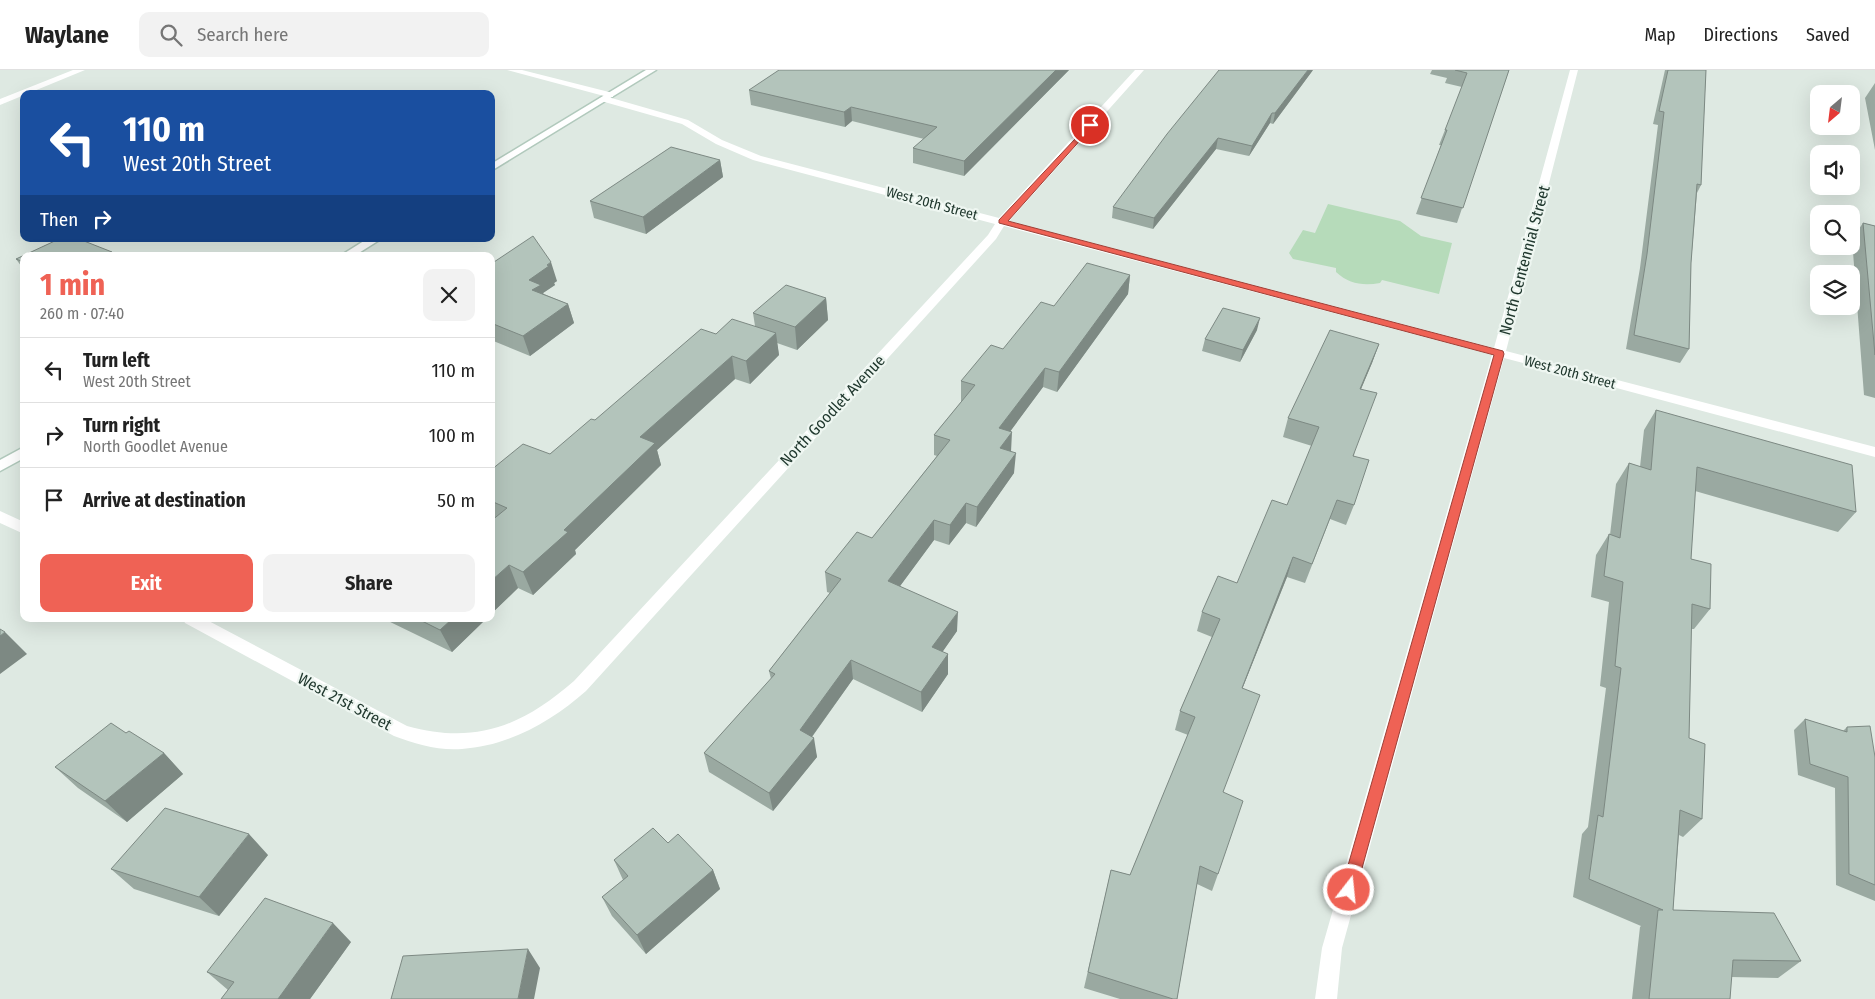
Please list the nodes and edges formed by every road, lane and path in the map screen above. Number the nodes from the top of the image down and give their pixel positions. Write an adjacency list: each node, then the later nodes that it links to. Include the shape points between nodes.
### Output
1 (81, 70): 6 (street)
2 (511, 70): 8 (street, West 20th Street)
3 (652, 70): 8 (street)
4 (1140, 70): 11 (street, North Goodlet Avenue)
5 (1574, 70): 14 (street, North Centennial Street)
6 (30, 90)
7 (20, 94): 9 (street)
8 (607, 97): 10 (street); 11 (street, West 20th Street, via 685,122 719,142 757,158)
9 (0, 102)
10 (495, 166)
11 (1002, 222): 14 (street, West 20th Street); 21 (street, North Goodlet Avenue, via 992,237 580,686 548,712)
12 (369, 242): 13 (street)
13 (353, 252)
14 (1499, 354): 15 (street, West 20th Street); 22 (street, North Centennial Street, via 1332,948)
15 (1875, 452)
16 (20, 454): 17 (street)
17 (0, 466)
18 (0, 516): 19 (street)
19 (20, 527)
20 (197, 622): 21 (street, West 21st Street, via 400,731 461,742)
21 (509, 731)
22 (1326, 999)

